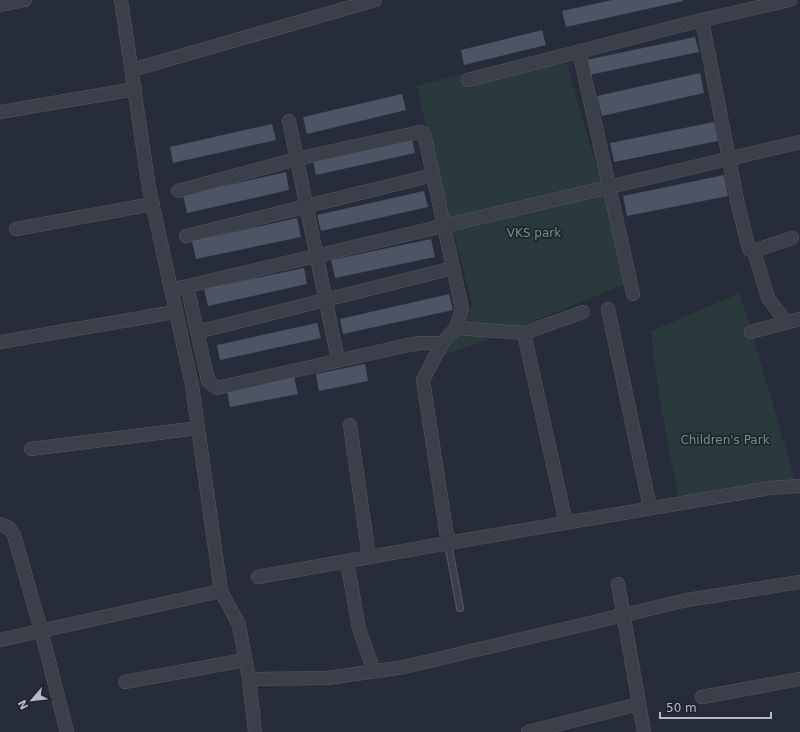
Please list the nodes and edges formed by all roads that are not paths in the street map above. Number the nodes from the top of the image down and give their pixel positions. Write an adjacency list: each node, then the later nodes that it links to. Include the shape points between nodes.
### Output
1 (26, 0): 5 (street)
2 (121, 0): 9 (street)
3 (375, 0): 6 (street)
4 (790, 0): 7 (street)
5 (0, 5)
6 (338, 5): 9 (street)
7 (702, 20): 8 (street); 15 (street)
8 (579, 51): 10 (street); 18 (street)
9 (132, 70): 11 (street)
10 (468, 80)
11 (135, 89): 12 (street); 20 (street)
12 (0, 112)
13 (289, 120): 16 (street)
14 (800, 142): 15 (street)
15 (729, 158): 18 (street); 26 (street, via 749,249)
16 (297, 159): 17 (street, via 420,132 425,138); 19 (street); 21 (street)
17 (433, 175): 21 (street); 22 (street)
18 (610, 186): 22 (street); 31 (street)
19 (178, 191)
20 (153, 204): 23 (street); 30 (street)
21 (307, 205): 24 (street); 27 (street)
22 (444, 226): 27 (street); 28 (street)
23 (16, 229)
24 (186, 236)
25 (792, 238): 26 (street)
26 (754, 251): 36 (street, via 768,298)
27 (316, 255): 29 (street); 32 (street)
28 (453, 268): 32 (street); 37 (street, via 462,309)
29 (187, 286): 30 (street); 38 (street)
30 (171, 290): 34 (street)
31 (633, 294)
32 (325, 300): 38 (street); 43 (street)
33 (608, 309): 48 (street)
34 (175, 312): 41 (street); 45 (street, via 192,385)
35 (582, 312): 40 (street)
36 (794, 321): 39 (street)
37 (456, 328): 40 (street); 42 (street)
38 (197, 332): 43 (street, via 208,381 217,388)
39 (751, 332)
40 (524, 334): 49 (street)
41 (0, 342)
42 (442, 343): 43 (street, via 409,345); 51 (street, via 423,380)
43 (338, 360)
44 (350, 425): 52 (street)
45 (198, 428): 46 (street); 57 (street)
46 (31, 448)
47 (800, 486): 48 (street, via 770,488)
48 (650, 508): 49 (street)
49 (566, 523): 51 (street)
50 (0, 524): 60 (street, via 9,528 14,535)
51 (448, 543): 52 (street); 58 (lane)
52 (369, 557): 53 (street)
53 (347, 561): 54 (street); 63 (street, via 359,629)
54 (258, 577)
55 (800, 582): 59 (street, via 687,600)
56 (618, 584): 59 (street)
57 (221, 591): 60 (street); 62 (street, via 239,625)
58 (460, 608)
59 (624, 614): 63 (street, via 404,667); 68 (street)
60 (41, 630): 61 (street); 69 (street)
61 (0, 640)
62 (245, 660): 65 (street); 66 (street)
63 (374, 671): 65 (street, via 328,678)
64 (800, 679): 67 (street)
65 (249, 680): 70 (street)
66 (124, 682)
67 (702, 697)
68 (639, 704): 71 (street); 72 (street)
69 (67, 732)
70 (256, 732)
71 (528, 732)
72 (644, 732)

